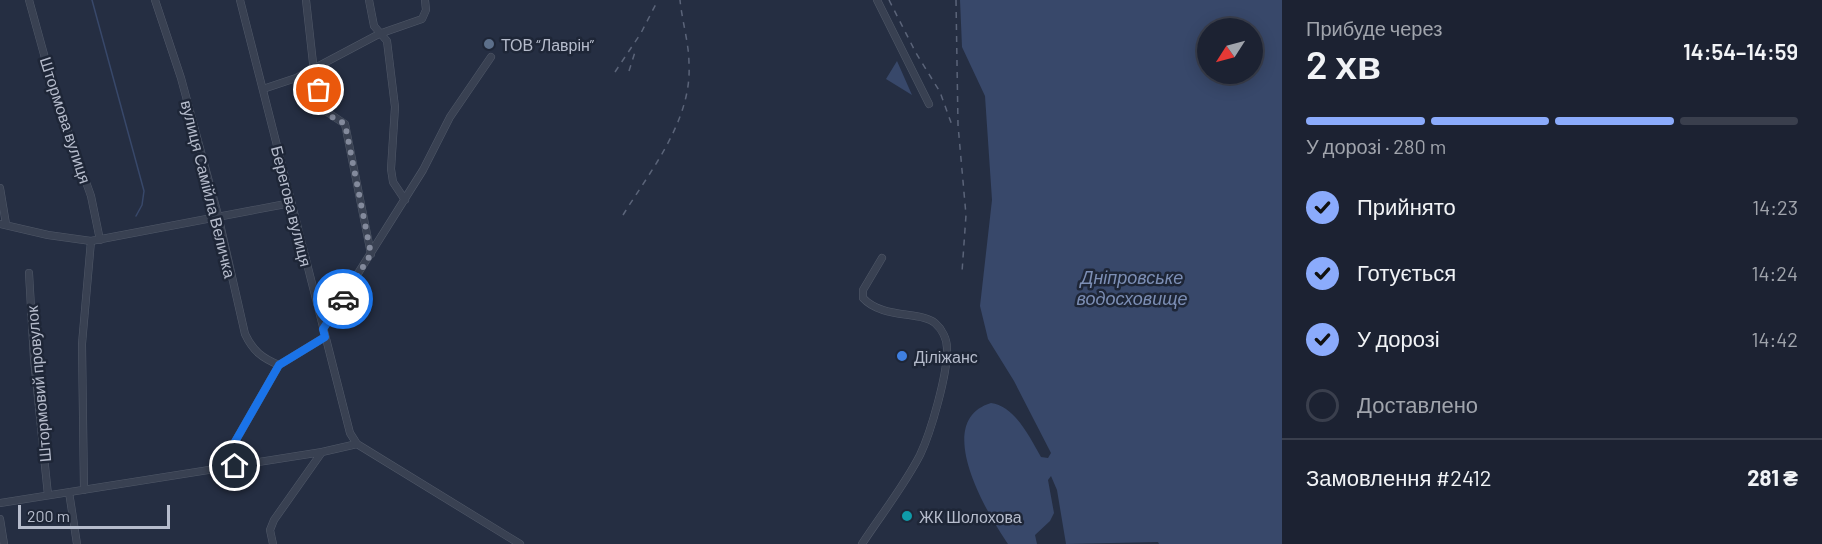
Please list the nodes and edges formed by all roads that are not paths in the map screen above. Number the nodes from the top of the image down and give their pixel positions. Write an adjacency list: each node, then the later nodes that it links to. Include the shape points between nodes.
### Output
1 (29, 0): 18 (street, Штормова вулиця, via 56,98 91,196)
2 (155, 0): 16 (street, вулиця Самійла Величка, via 181,78)
3 (240, 0): 11 (street, Берегова вулиця)
4 (306, 0): 10 (street)
5 (369, 0): 8 (street, via 374,26)
6 (425, 0): 8 (street, via 424,17)
7 (877, 0): 12 (street)
8 (380, 34): 10 (street); 14 (street, via 387,41 394,88 391,169 393,182)
9 (491, 57): 14 (street, via 450,117)
10 (315, 70): 11 (street); 20 (street, via 325,113 345,124)
11 (263, 89): 15 (street, Берегова вулиця)
12 (929, 104)
13 (0, 188): 17 (street)
14 (405, 200): 20 (street)
15 (291, 203): 16 (street); 23 (street, Берегова вулиця)
16 (218, 215): 18 (street); 24 (street, вулиця Самійла Величка, via 245,334 252,349)
17 (3, 224): 19 (street)
18 (100, 240): 19 (street)
19 (92, 241): 28 (street, via 82,344)
20 (371, 254): 23 (street)
21 (882, 258): 37 (street, via 863,290 863,298 902,315 928,318 942,331 947,346 928,436 919,457)
22 (29, 273): 30 (street, Штормовий провулок)
23 (324, 333): 24 (street); 25 (street, Берегова вулиця, via 346,421)
24 (279, 365): 27 (street, via 232,447)
25 (357, 444): 26 (street); 36 (street)
26 (322, 452): 27 (street); 35 (street, via 274,520 270,530)
27 (235, 466): 28 (street)
28 (84, 490): 29 (street)
29 (69, 492): 30 (street); 34 (street)
30 (48, 495): 31 (street)
31 (0, 503)
32 (0, 519): 33 (street)
33 (4, 544)
34 (77, 544)
35 (273, 544)
36 (519, 544)
37 (862, 544)

